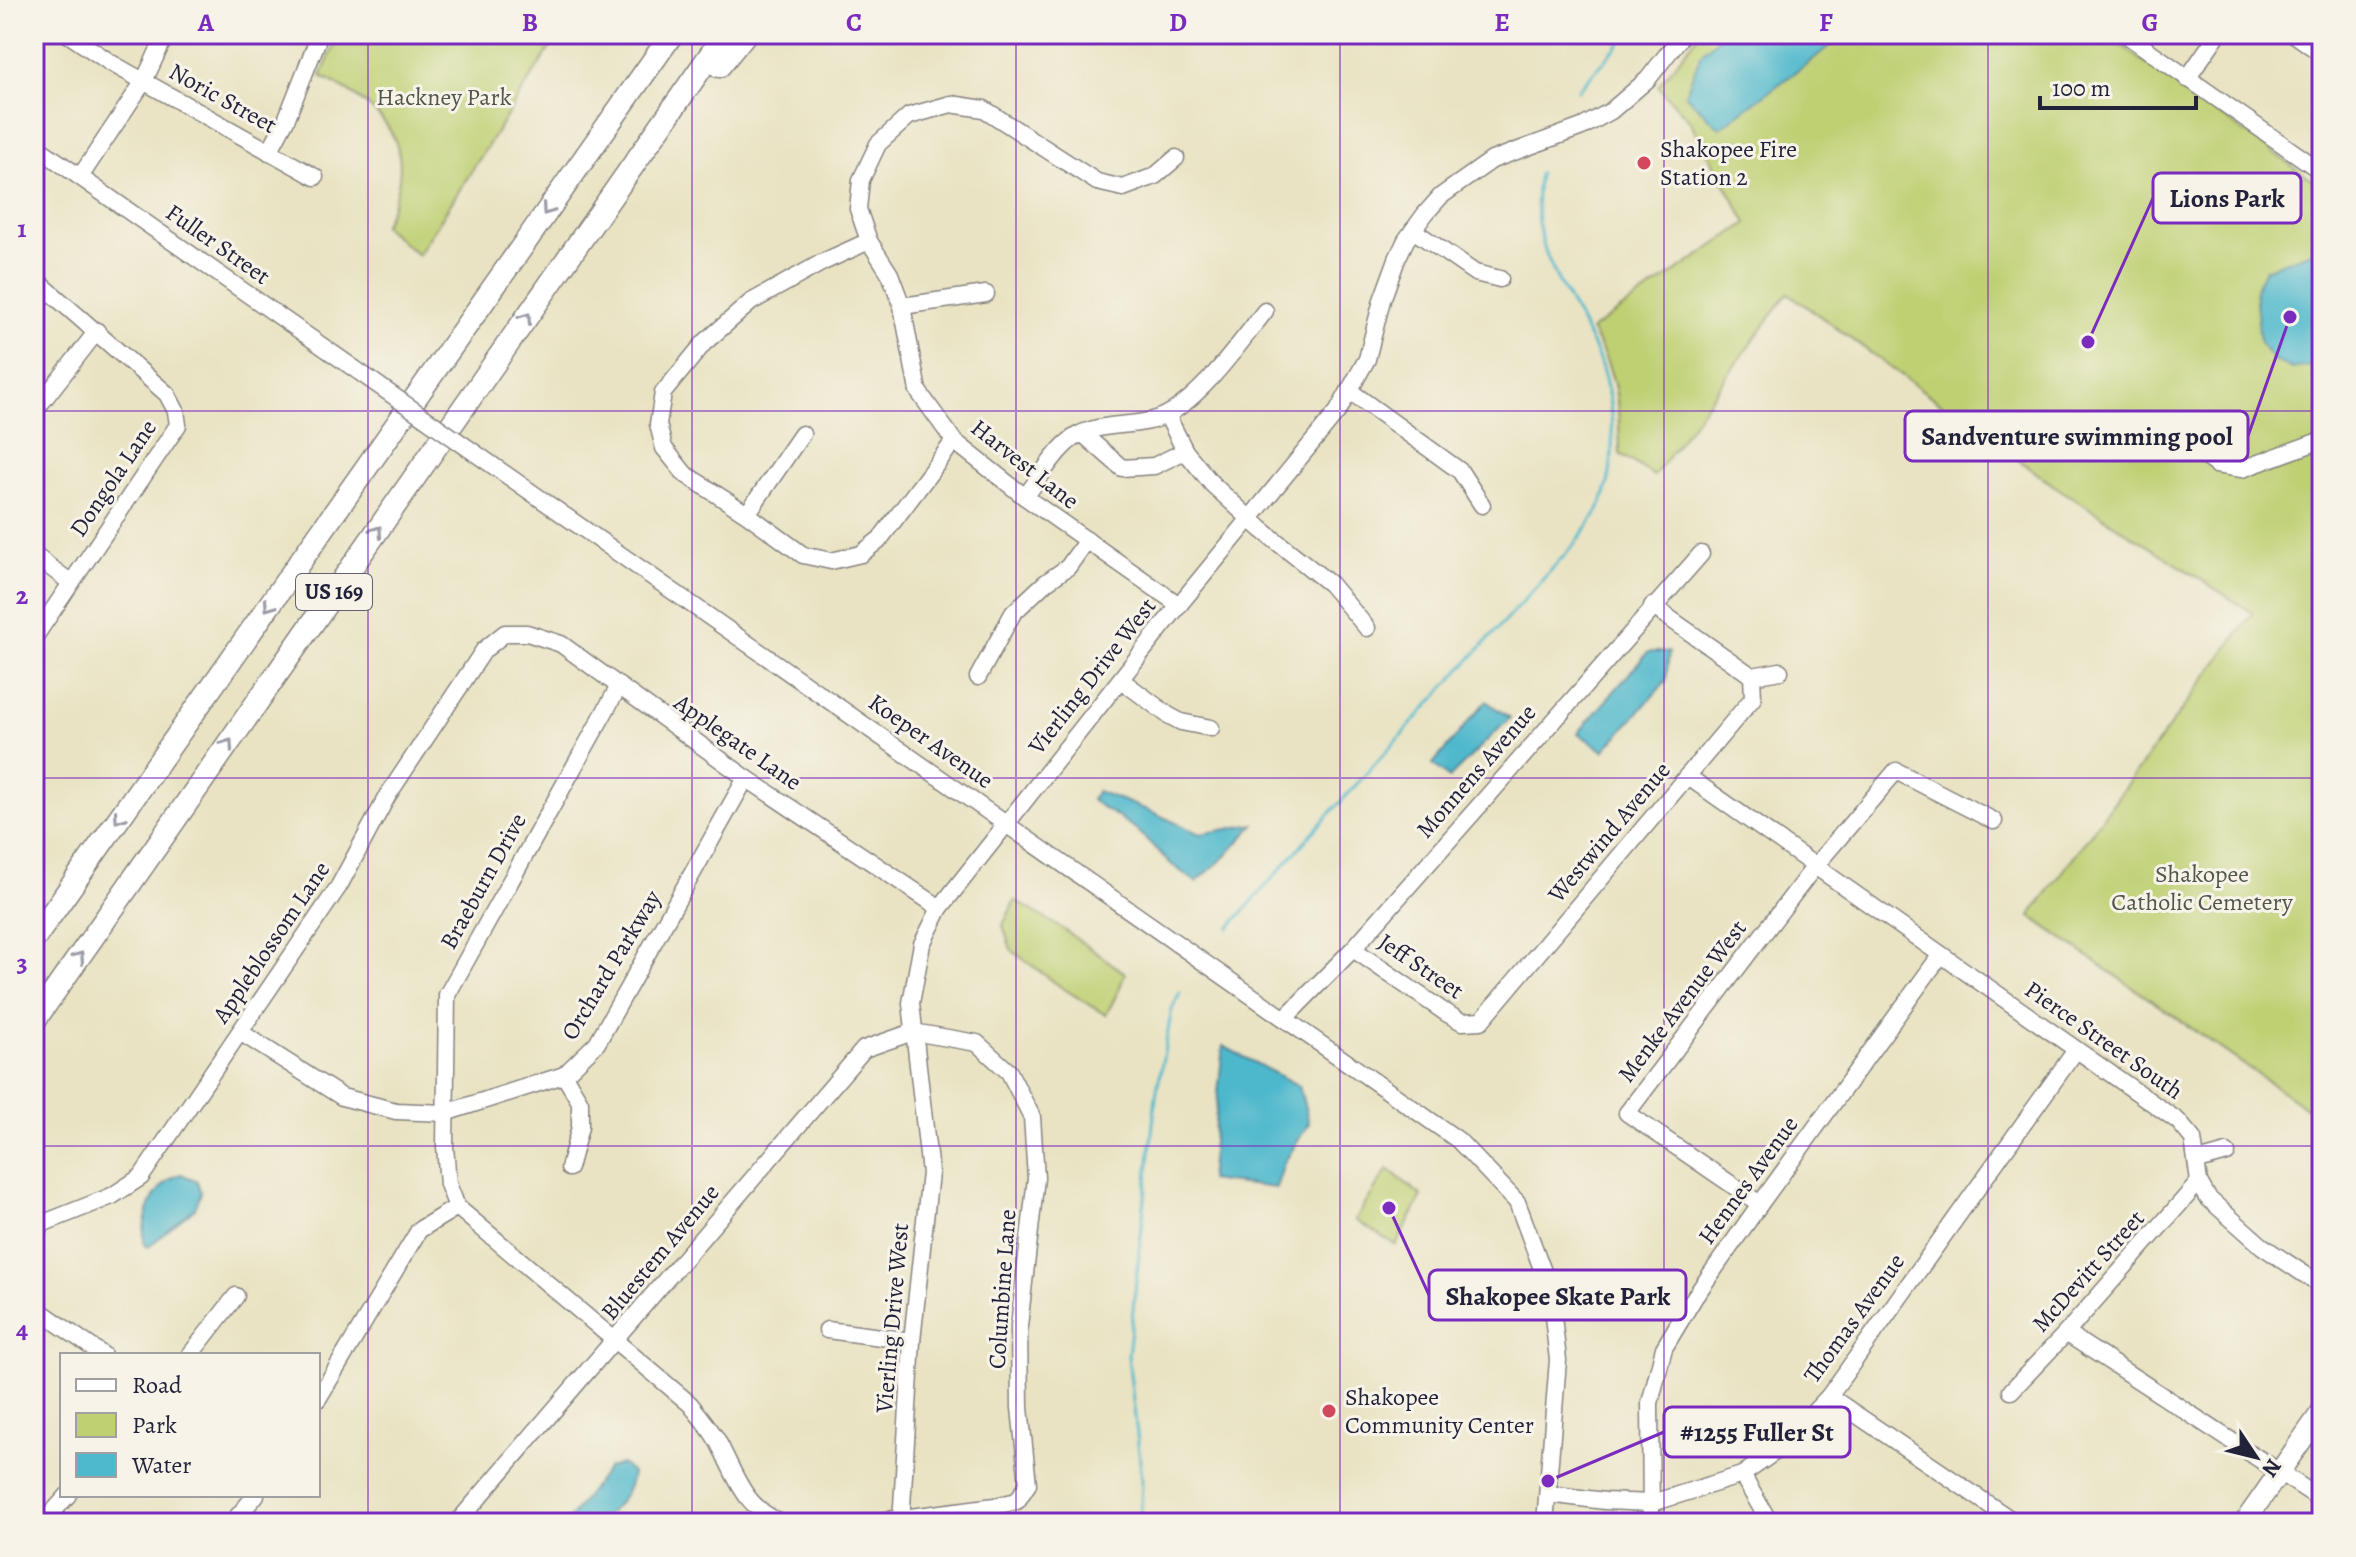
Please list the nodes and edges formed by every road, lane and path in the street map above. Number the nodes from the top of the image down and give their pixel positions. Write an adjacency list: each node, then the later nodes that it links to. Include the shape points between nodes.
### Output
1 (68, 34): 14 (street, Noric Street)
2 (166, 34): 14 (street)
3 (320, 34): 17 (street)
4 (655, 34): 16 (highway)
5 (672, 34): 16 (highway, US 169)
6 (725, 34): 19 (highway, US 169)
7 (745, 34): 19 (highway)
8 (1683, 34): 23 (street, Vierling Drive West, via 1648,79 1611,111 1476,169 1441,196)
9 (2125, 34): 13 (street)
10 (2218, 34): 13 (street)
11 (2294, 34): 12 (street)
12 (2322, 54)
13 (2187, 79): 20 (street)
14 (144, 81): 17 (street, Noric Street); 21 (street)
15 (34, 145): 21 (street, Fuller Street)
16 (592, 147): 66 (highway, US 169, one-way to 66)
17 (269, 152): 22 (street, Noric Street)
18 (1176, 158): 24 (street, Harvest Lane, via 1155,176 1123,188 1097,182 984,109 951,104 909,116 878,144 861,180 858,209)
19 (635, 163): 70 (highway, US 169, one-way to 19)
20 (2322, 172)
21 (80, 177): 31 (street, Fuller Street)
22 (315, 177)
23 (1413, 230): 26 (street, via 1475,273); 32 (street, Vierling Drive West, via 1389,280 1367,359)
24 (869, 241): 28 (street, Harvest Lane); 43 (street, via 751,302 704,343 663,393 658,424 664,448 685,474)
25 (34, 278): 30 (street)
26 (1500, 279)
27 (986, 294): 28 (street)
28 (902, 306): 38 (street, Harvest Lane, via 918,391)
29 (1265, 311): 34 (street, via 1206,383)
30 (97, 331): 33 (street); 48 (street, Dongola Lane, via 167,394 178,425)
31 (375, 383): 63 (street, Koeper Avenue, bridge)
32 (1351, 392): 42 (street, via 1460,471); 44 (street, Vierling Drive West)
33 (34, 412)
34 (1167, 415): 36 (street); 40 (street)
35 (802, 434): 43 (street)
36 (1083, 434): 40 (street, via 1122,468 1154,466); 41 (street, via 1068,441)
37 (2322, 440): 39 (street, via 2242,469 2216,465)
38 (954, 441): 41 (street, Harvest Lane); 43 (street, via 880,539 861,554 831,561 803,555)
39 (2193, 448)
40 (1185, 451): 44 (street)
41 (1025, 497): 45 (street, Harvest Lane)
42 (1482, 505)
43 (747, 514)
44 (1250, 519): 49 (street, Vierling Drive West); 51 (street, via 1330,584)
45 (1087, 540): 49 (street, Harvest Lane); 56 (street, via 1068,567 1013,613)
46 (1701, 554): 50 (street, Monnens Avenue)
47 (34, 555): 48 (street)
48 (70, 582): 53 (street, Dongola Lane)
49 (1179, 605): 57 (street, Vierling Drive West)
50 (1652, 606): 55 (street); 67 (street, Monnens Avenue)
51 (1367, 628)
52 (505, 633): 58 (street, Applegate Lane, via 527,633 561,644); 72 (street, Appleblossom Lane, via 484,650 440,716 388,795 339,886)
53 (34, 638)
54 (1780, 671): 55 (street)
55 (1752, 676): 60 (street, Westwind Avenue, via 1753,698)
56 (978, 677)
57 (1121, 680): 59 (street, via 1181,722); 63 (street, Vierling Drive West)
58 (618, 688): 61 (street, Applegate Lane); 76 (street, Braeburn Drive, via 447,995)
59 (1211, 728)
60 (1687, 776): 64 (street, Pierce Street South); 71 (street, Westwind Avenue, via 1481,1021)
61 (746, 778): 65 (street, Applegate Lane); 75 (street, Orchard Parkway, via 597,1043)
62 (1994, 821): 64 (street, via 1896,771)
63 (1006, 822): 65 (street, Vierling Drive West); 69 (street, Koeper Avenue)
64 (1815, 866): 68 (street, Pierce Street South); 81 (street, Menke Avenue West, via 1627,1113)
65 (940, 908): 73 (street, Vierling Drive West, via 922,944 911,1003)
66 (34, 939)
67 (1353, 949): 69 (street, Monnens Avenue); 71 (street, Jeff Street)
68 (1940, 956): 74 (street, Pierce Street South); 81 (street, Hennes Avenue)
69 (1285, 1018): 99 (street, Koeper Avenue, via 1458,1140 1517,1202 1550,1290 1558,1360)
70 (34, 1021)
71 (1462, 1022)
72 (240, 1032): 76 (street, Orchard Parkway, via 342,1097 396,1111); 83 (street, Appleblossom Lane, via 141,1177)
73 (913, 1032): 89 (street, Bluestem Avenue, via 864,1049); 90 (street, Vierling Drive West, via 930,1173); 105 (street, Columbine Lane, via 977,1043 1009,1072 1032,1117 1036,1178 1019,1326 1028,1484 1017,1501)
74 (2076, 1050): 78 (street, Pierce Street South, via 2178,1121 2193,1139); 95 (street, Thomas Avenue)
75 (564, 1075): 76 (street, Orchard Parkway); 79 (street, via 580,1102 580,1127)
76 (445, 1113): 82 (street, Braeburn Drive, via 448,1184)
77 (2227, 1153): 78 (street)
78 (2198, 1161): 80 (street, Pierce Street South)
79 (569, 1168)
80 (2199, 1182): 84 (street, via 2228,1218); 88 (street, McDevitt Street)
81 (1760, 1204): 103 (street, Hennes Avenue, via 1664,1348 1650,1403)
82 (457, 1207): 89 (street); 94 (street, via 419,1230)
83 (34, 1232)
84 (2322, 1286)
85 (236, 1296): 92 (street)
86 (34, 1307): 91 (street)
87 (827, 1330): 90 (street)
88 (2066, 1333): 93 (street, McDevitt Street); 97 (street)
89 (616, 1341): 104 (street, via 705,1421); 108 (street, Bluestem Avenue)
90 (912, 1341): 105 (street, Vierling Drive West)
91 (100, 1353)
92 (192, 1353)
93 (2011, 1391)
94 (320, 1396)
95 (1829, 1396): 98 (street, Thomas Avenue, via 1779,1449); 114 (street)
96 (2322, 1411): 97 (main road)
97 (2280, 1472): 102 (street); 115 (main road)
98 (1742, 1475): 103 (street, Thomas Avenue); 113 (street)
99 (1548, 1494): 103 (street, Thomas Avenue); 111 (street, Koeper Avenue)
100 (66, 1497): 106 (street)
101 (254, 1497): 107 (street)
102 (2322, 1500)
103 (1652, 1503): 112 (street, Hennes Avenue)
104 (756, 1517): 109 (street)
105 (900, 1520): 110 (street, Columbine Lane)
106 (43, 1523)
107 (232, 1523)
108 (457, 1523)
109 (782, 1523)
110 (865, 1523)
111 (1545, 1523)
112 (1651, 1523)
113 (1770, 1523)
114 (2016, 1523)
115 (2244, 1523)

